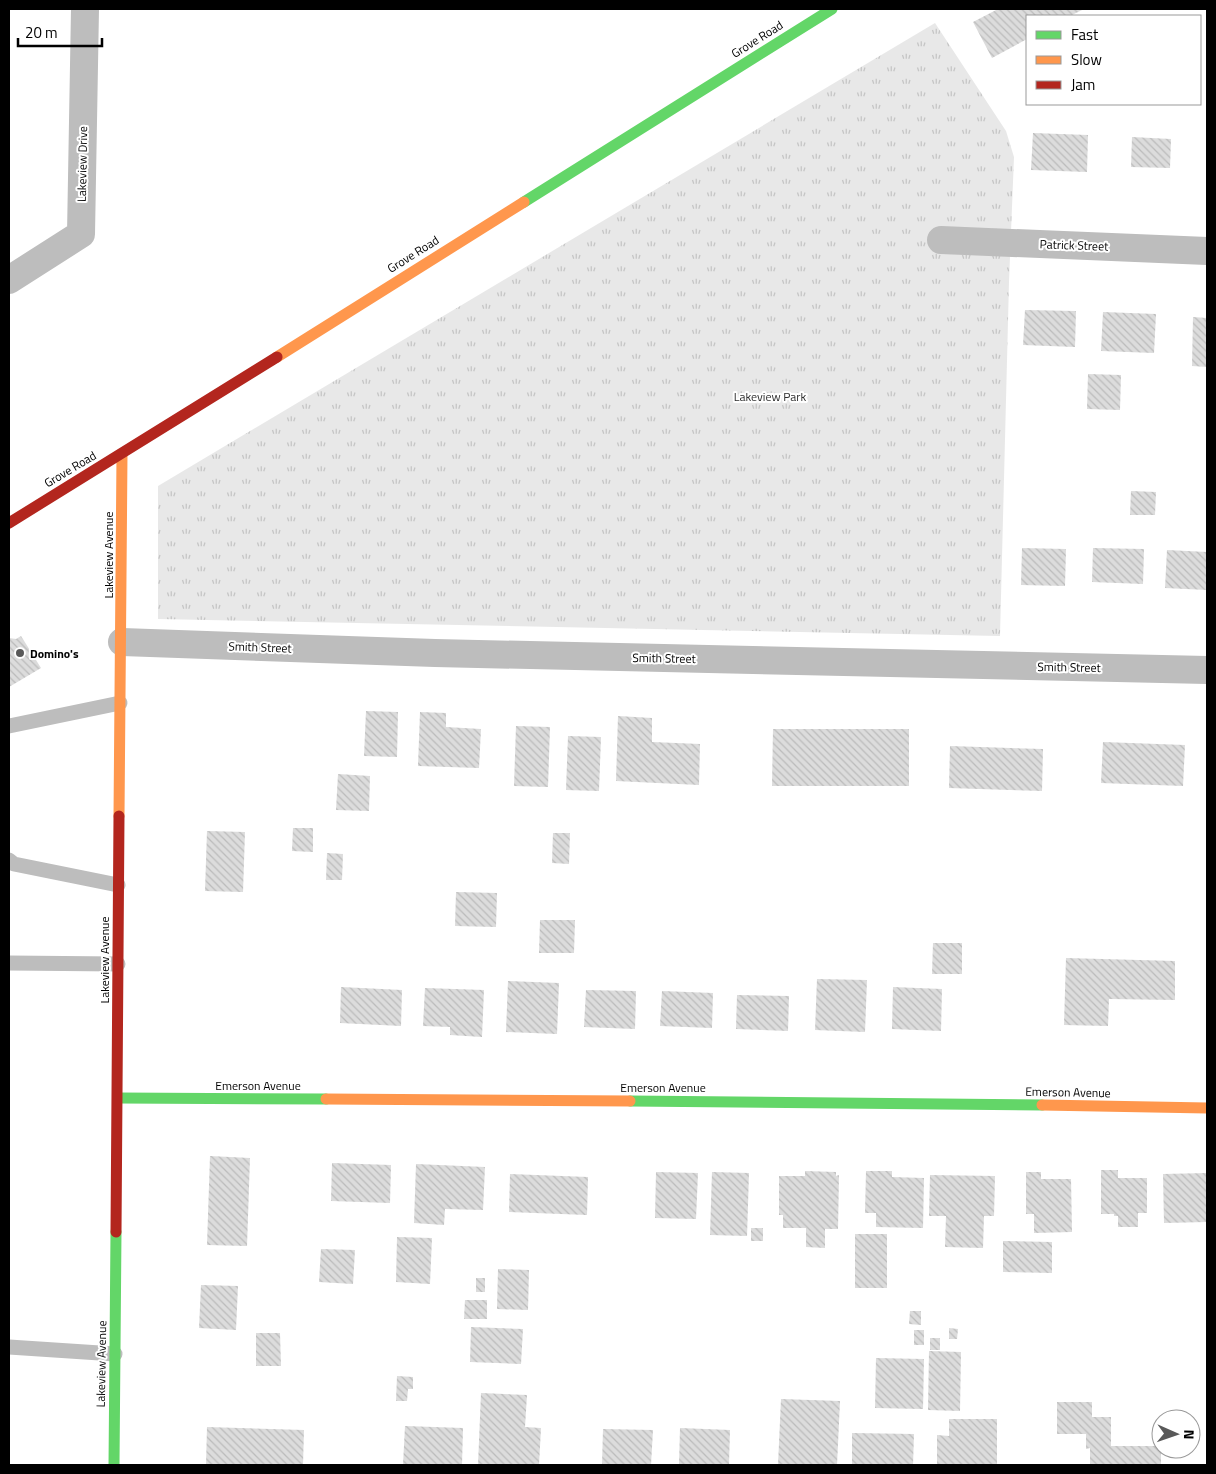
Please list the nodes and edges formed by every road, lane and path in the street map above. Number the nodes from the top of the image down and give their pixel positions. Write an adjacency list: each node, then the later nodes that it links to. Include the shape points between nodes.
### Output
1 (86, 9): 5 (street, Lakeview Drive, via 80,234)
2 (832, 9): 6 (street, Grove Road)
3 (941, 240): 4 (street, Patrick Street)
4 (1207, 251)
5 (9, 280)
6 (122, 454): 7 (street, Grove Road); 8 (street, Lakeview Avenue)
7 (9, 523)
8 (122, 642): 9 (street, Smith Street, via 436,653); 10 (street, Lakeview Avenue)
9 (1207, 670)
10 (120, 702): 11 (lane); 13 (street, Lakeview Avenue)
11 (9, 726)
12 (9, 860): 13 (lane, via 14,864)
13 (118, 886): 15 (street, Lakeview Avenue)
14 (9, 963): 15 (lane)
15 (118, 964): 16 (street, Lakeview Avenue)
16 (118, 1098): 17 (street, Emerson Avenue, via 867,1102); 19 (street, Lakeview Avenue)
17 (1207, 1108)
18 (9, 1347): 19 (lane)
19 (115, 1354): 20 (street, Lakeview Avenue)
20 (114, 1465)

